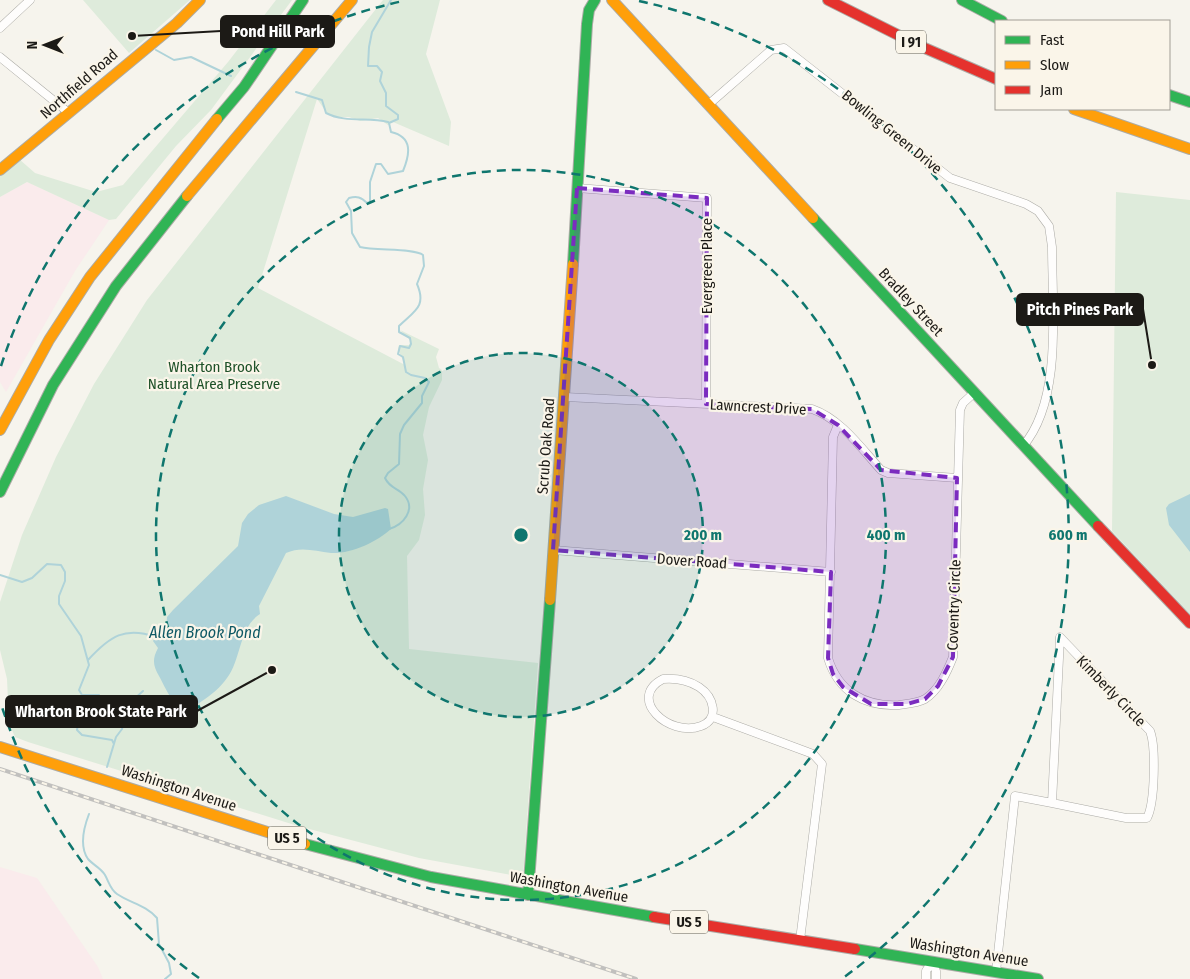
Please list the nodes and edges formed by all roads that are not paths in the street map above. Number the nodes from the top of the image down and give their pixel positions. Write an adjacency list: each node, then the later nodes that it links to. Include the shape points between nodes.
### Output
1 (30, 0): 10 (street)
2 (200, 0): 17 (main road, Northfield Road)
3 (303, 0): 25 (main road, via 239,94 90,277 49,340)
4 (352, 0): 28 (main road, via 163,224 116,286 52,385)
5 (595, 0): 20 (main road, Scrub Oak Road, via 587,20)
6 (612, 0): 15 (main road, Bradley Street)
7 (828, 0): 12 (main road, I 91)
8 (962, 0): 9 (main road)
9 (1000, 20)
10 (0, 28)
11 (0, 57): 17 (street)
12 (995, 79)
13 (1170, 95): 14 (main road)
14 (1190, 102)
15 (708, 105): 21 (main road, Bradley Street); 26 (street, Bowling Green Drive, via 770,50 784,48 950,178 1038,211 1049,226 1052,247 1051,375 1040,418)
16 (1077, 110): 18 (main road)
17 (69, 113): 19 (main road, Northfield Road)
18 (1190, 149)
19 (0, 170)
20 (577, 188): 22 (main road, Scrub Oak Road); 23 (street, Evergreen Place, via 707,198)
21 (974, 393): 26 (main road, Bradley Street); 27 (street, Coventry Circle, via 960,410)
22 (565, 397): 23 (street, Lawncrest Drive); 29 (main road, Scrub Oak Road)
23 (706, 404): 24 (street, Lawncrest Drive, via 812,409)
24 (838, 425): 27 (street, Lawncrest Drive, via 881,470); 30 (street, Coventry Circle, via 834,437)
25 (0, 430)
26 (1023, 446): 31 (main road, Bradley Street)
27 (957, 478): 30 (street, Coventry Circle, via 953,657 938,686 925,699 907,704 871,704 843,687 833,674 828,658)
28 (0, 492)
29 (553, 550): 30 (street, Dover Road); 35 (main road, Scrub Oak Road)
30 (831, 572)
31 (1190, 623)
32 (713, 717): 32 (street, via 713,706 698,686 669,678 651,689 652,709 665,723 680,729 693,728); 36 (street, via 813,754 822,764)
33 (0, 747): 35 (main road, Washington Avenue / US 5, via 361,860 466,885)
34 (1052, 803): 34 (street, Kimberly Circle, via 1059,647 1060,637 1150,731 1154,746 1151,807 1147,818); 38 (street, Kimberly Circle, via 1014,796)
35 (528, 895): 36 (main road, Washington Avenue / US 5)
36 (800, 940): 37 (main road, Washington Avenue / US 5)
37 (932, 962): 38 (main road, Washington Avenue / US 5); 39 (street, via 926,971); 40 (street)
38 (996, 972): 41 (main road, Washington Avenue / US 5)
39 (926, 979)
40 (936, 979)
41 (1038, 979)

